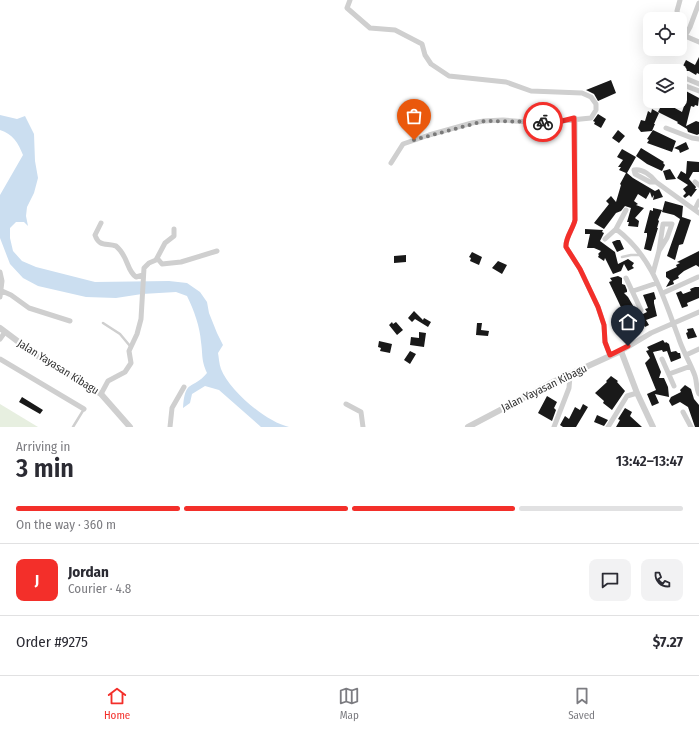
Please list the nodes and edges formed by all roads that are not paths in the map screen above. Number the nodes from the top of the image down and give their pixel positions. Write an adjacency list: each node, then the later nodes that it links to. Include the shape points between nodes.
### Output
1 (350, 0): 10 (street, via 347,8 370,28 395,30 422,44 431,64 449,76 506,82 531,91 582,93 591,97 596,104 593,115 587,118)
2 (680, 0): 4 (street)
3 (699, 3): 5 (street)
4 (677, 12)
5 (687, 32)
6 (687, 37): 7 (street)
7 (699, 42)
8 (699, 84): 9 (street, via 685,78 683,81 685,86)
9 (699, 91)
10 (574, 118): 13 (street, via 541,123 503,120 472,123 403,144); 46 (street, via 575,220 566,244 598,307)
11 (666, 128): 12 (street)
12 (699, 139)
13 (391, 163)
14 (656, 182): 17 (street)
15 (699, 201): 17 (street)
16 (626, 210): 20 (street)
17 (697, 211)
18 (101, 223): 30 (street, via 95,235 98,241 102,245 116,246 125,256 133,275)
19 (174, 229): 26 (street, via 174,236 165,244)
20 (616, 229): 21 (street); 24 (street)
21 (605, 239)
22 (217, 251): 26 (street, via 176,263 162,264)
23 (659, 251): 23 (street, via 663,224 672,224 667,238); 28 (street)
24 (642, 254): 25 (lane); 28 (street)
25 (622, 257)
26 (157, 258): 30 (street, via 146,265)
27 (0, 272): 35 (street)
28 (653, 273): 32 (street)
29 (698, 277): 34 (street)
30 (143, 278): 43 (street, via 140,327)
31 (626, 278): 33 (street)
32 (657, 283): 33 (street); 34 (street)
33 (633, 291): 36 (street)
34 (662, 293): 40 (street)
35 (1, 294): 38 (street, via 11,295 29,308)
36 (641, 310)
37 (699, 312): 40 (street)
38 (70, 321)
39 (103, 323): 43 (lane, via 120,334)
40 (674, 324): 45 (street); 47 (street)
41 (2, 330): 42 (street); 56 (street, Jalan Yayasan Kibagu, via 36,356)
42 (0, 339)
43 (131, 346): 56 (street, via 129,366 125,372 108,381)
44 (699, 349): 47 (street)
45 (621, 351): 46 (street, Jalan Yayasan Kibagu); 55 (street)
46 (610, 355): 52 (street, Jalan Yayasan Kibagu)
47 (686, 355): 50 (street)
48 (0, 359): 59 (street)
49 (662, 359): 51 (street)
50 (691, 366): 51 (street); 57 (street)
51 (669, 374): 54 (street)
52 (570, 376): 65 (street, Jalan Yayasan Kibagu, via 555,381); 66 (street, via 569,388)
53 (184, 386): 63 (street, via 172,408)
54 (674, 386)
55 (637, 393): 67 (street, via 628,396); 68 (street)
56 (102, 394): 62 (street, Jalan Yayasan Kibagu)
57 (699, 394)
58 (346, 404): 64 (street, via 361,412)
59 (84, 409): 61 (lane)
60 (683, 412): 69 (street)
61 (73, 427)
62 (130, 427)
63 (170, 427)
64 (363, 427)
65 (468, 427)
66 (554, 427)
67 (608, 427)
68 (652, 427)
69 (691, 427)

